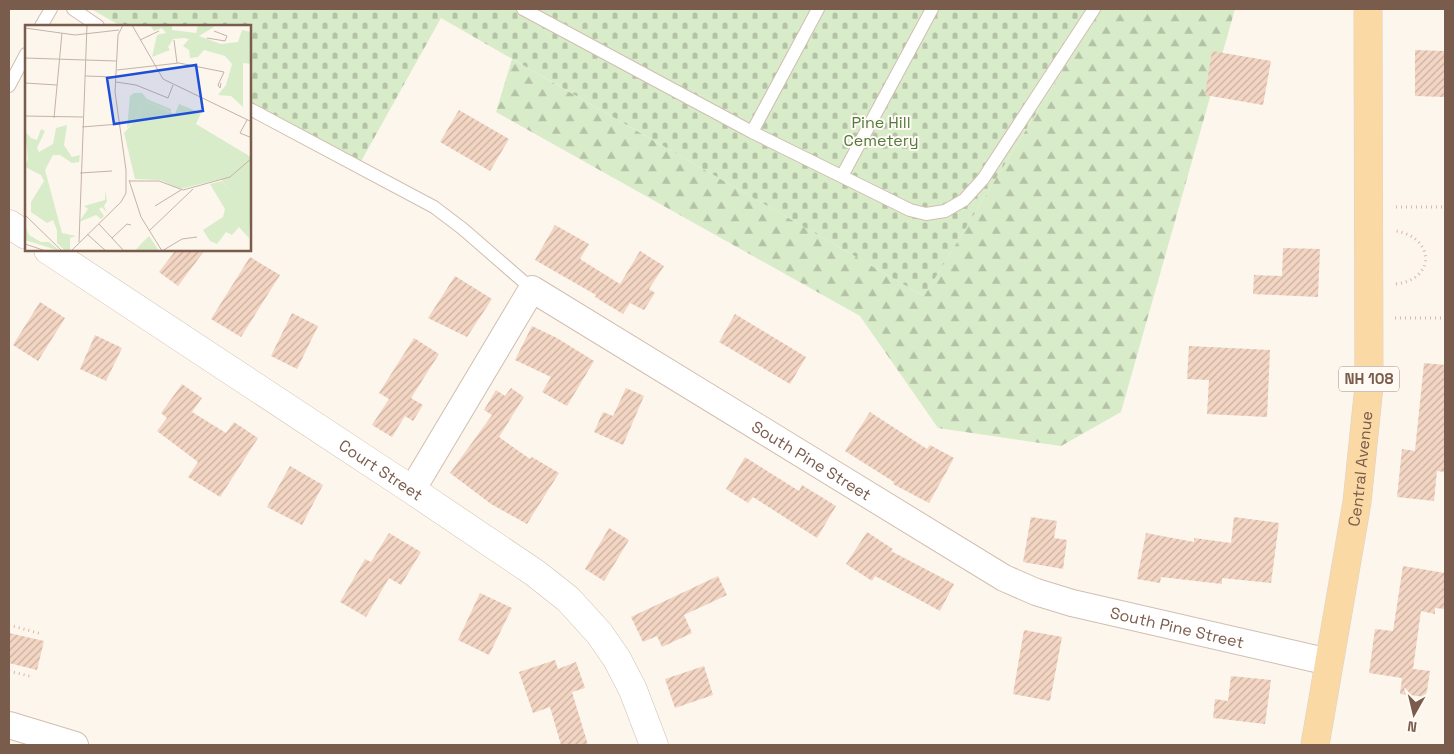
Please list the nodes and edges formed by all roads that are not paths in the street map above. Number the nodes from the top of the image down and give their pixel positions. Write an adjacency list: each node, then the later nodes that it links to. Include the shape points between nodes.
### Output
1 (51, 9): 8 (lane)
2 (73, 9): 9 (lane)
3 (523, 9): 13 (lane)
4 (818, 9): 13 (lane)
5 (932, 9): 14 (lane)
6 (1094, 9): 14 (lane, via 983,179 964,200 945,211 926,214 889,201)
7 (1368, 9): 20 (main road, Central Avenue / NH 108, via 1369,386 1357,502)
8 (42, 25)
9 (97, 25)
10 (25, 56): 11 (lane)
11 (9, 86)
12 (251, 110): 18 (lane, via 434,208 464,229)
13 (752, 132): 14 (lane)
14 (842, 176)
15 (9, 224): 16 (street)
16 (25, 234)
17 (50, 251): 19 (street, Court Street)
18 (532, 289): 19 (street); 20 (street, South Pine Street, via 964,555 1012,581 1072,604)
19 (412, 490): 23 (street, Court Street, via 568,599 599,633 617,659)
20 (1329, 662): 24 (main road, Central Avenue / NH 108)
21 (9, 725): 22 (street)
22 (74, 745)
23 (654, 745)
24 (1318, 745)

